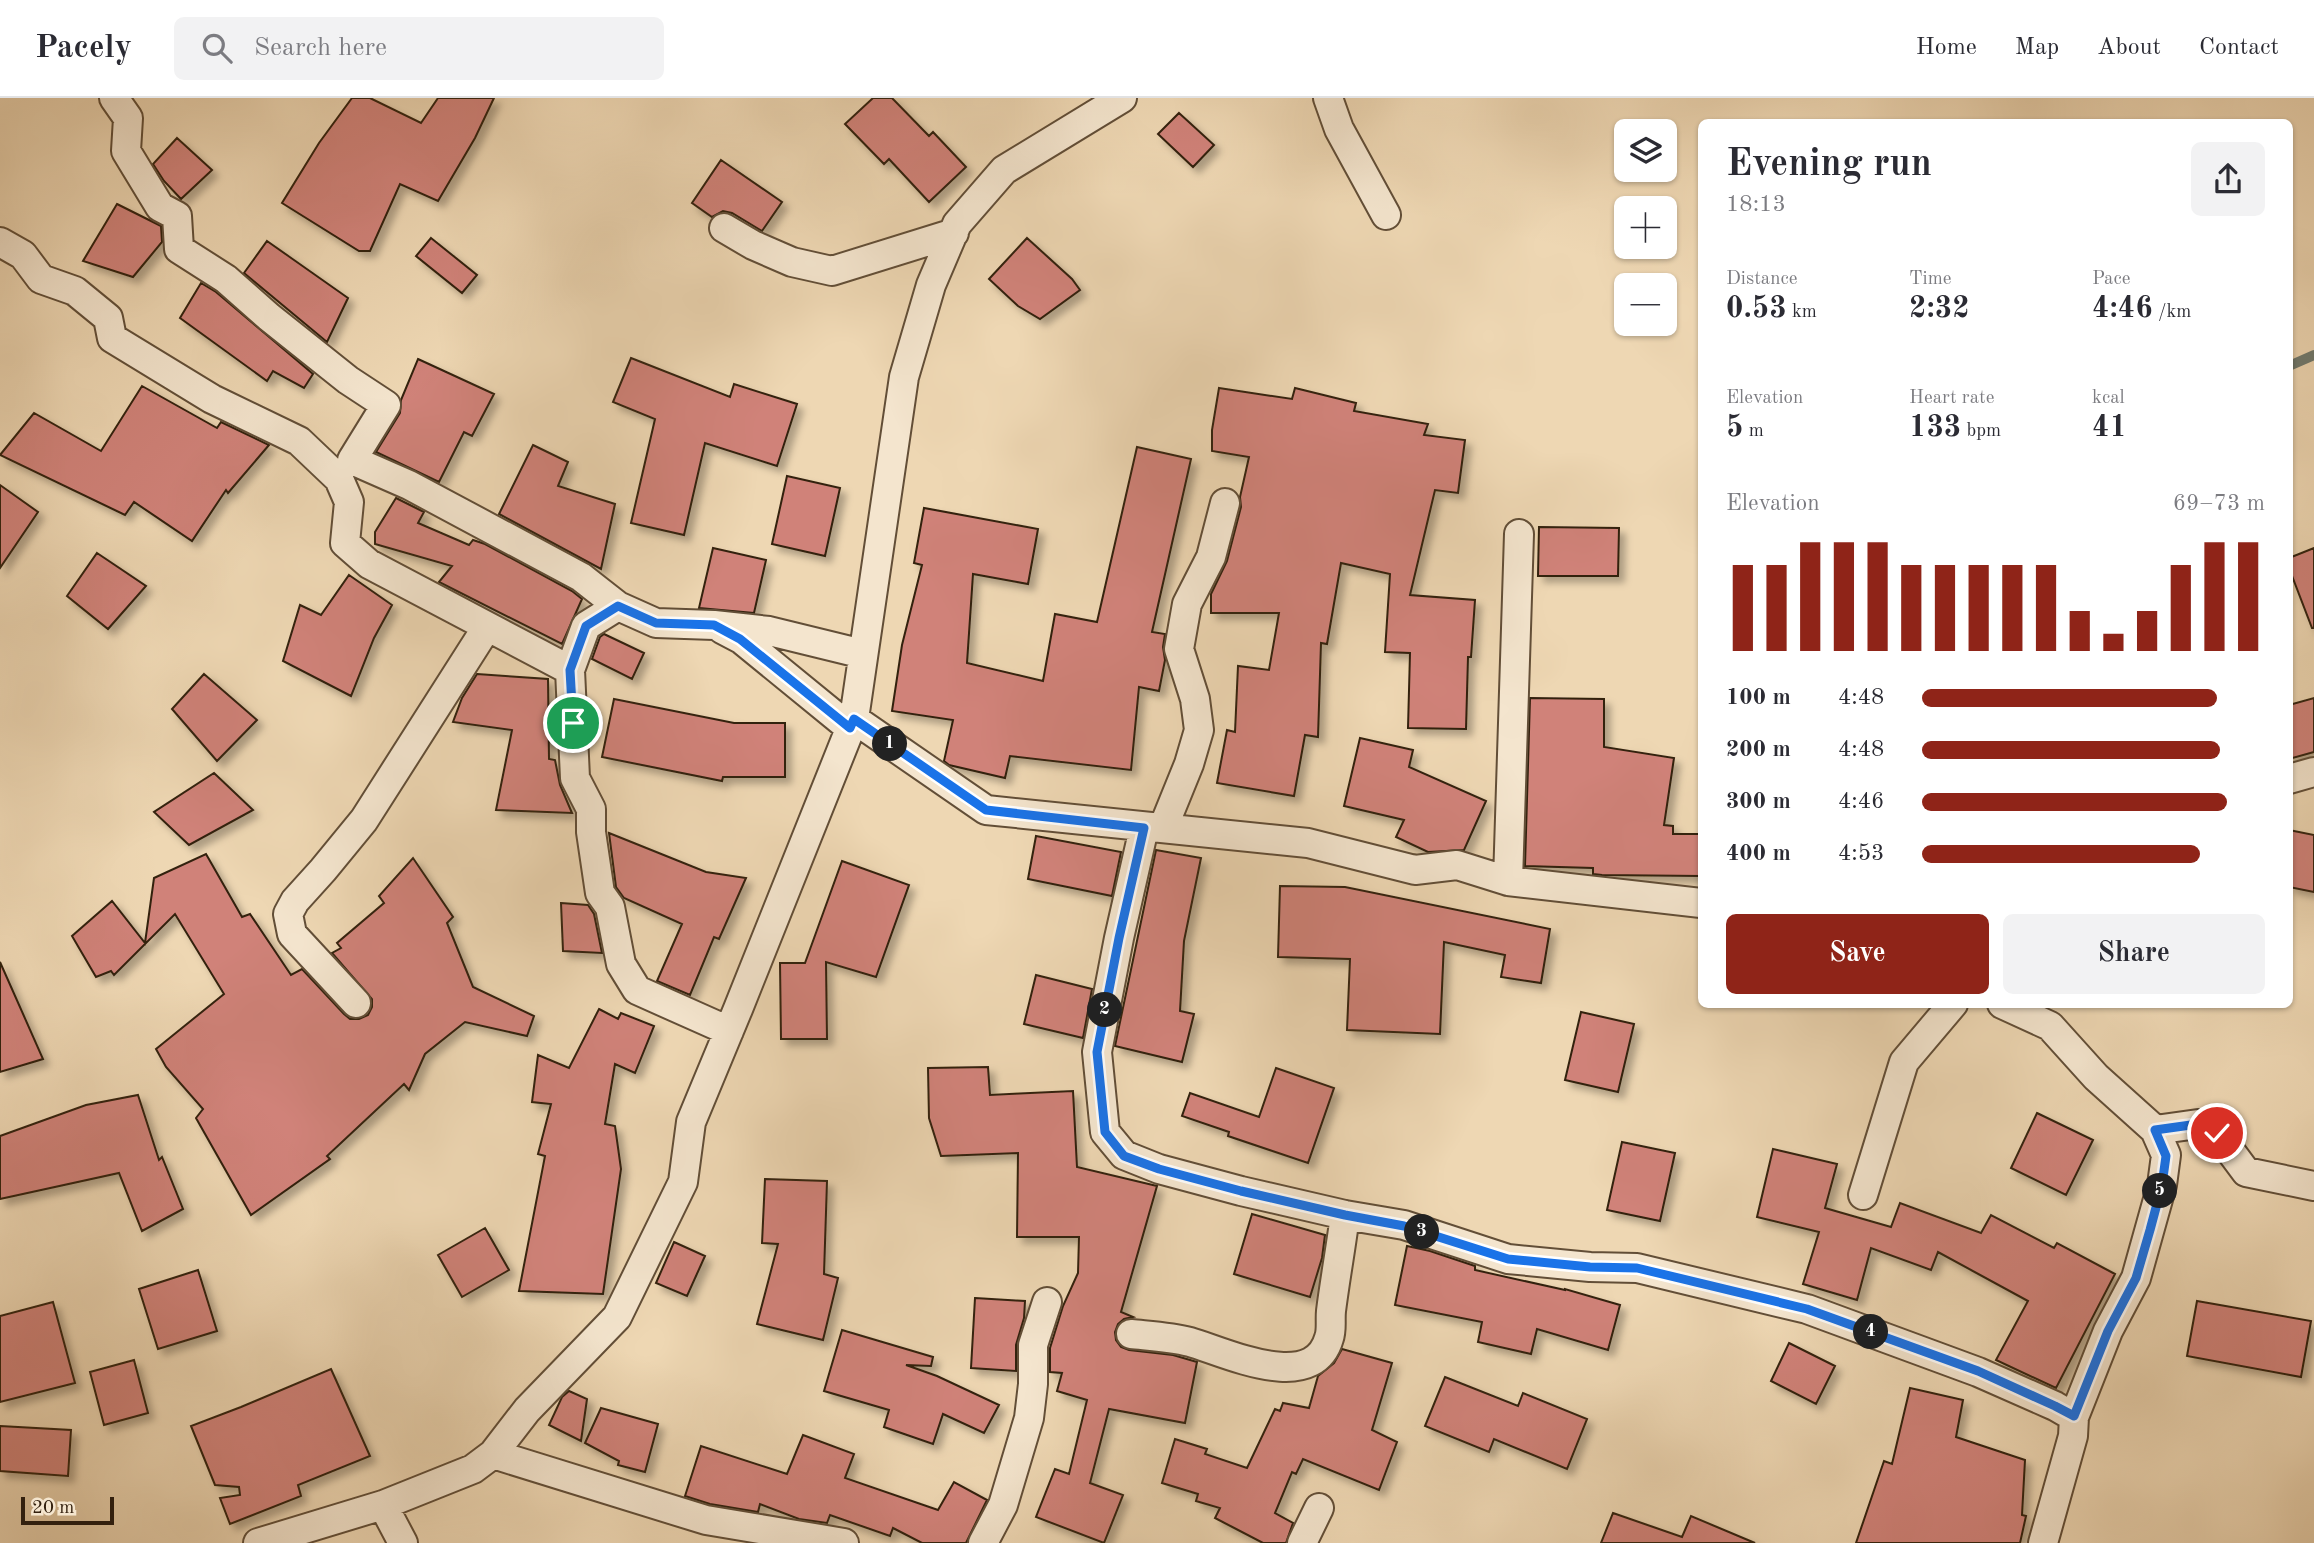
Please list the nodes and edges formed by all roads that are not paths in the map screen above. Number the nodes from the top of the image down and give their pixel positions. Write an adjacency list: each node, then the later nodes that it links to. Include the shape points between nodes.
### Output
1 (114, 98): 10 (street, via 128,118 126,150 160,207 177,216 179,249 226,279 348,380 386,405 352,460 409,485 581,577)
2 (1122, 98): 6 (street, via 1004,170)
3 (1328, 98): 4 (street, via 1339,129)
4 (1386, 215)
5 (724, 228): 6 (street, via 792,262 832,271)
6 (954, 233): 13 (street, via 931,285 904,377)
7 (0, 242): 12 (street, via 23,255 41,279 75,291 108,318 112,338 212,399 299,441 339,478 349,502 345,543 369,564)
8 (1224, 503): 18 (street, via 1211,557 1187,604 1179,649 1195,699 1199,730 1189,764)
9 (1519, 534): 19 (street)
10 (618, 606): 11 (street, via 656,623); 14 (street, via 586,626)
11 (714, 625): 13 (street, via 769,631); 15 (street, via 740,639)
12 (487, 627): 14 (street); 21 (street, via 364,820 288,914 292,934)
13 (863, 654): 15 (street)
14 (570, 670): 24 (street, via 575,778 591,808 600,893 610,907 621,964 638,990)
15 (852, 723): 18 (street, via 986,810); 24 (street)
16 (2314, 772): 17 (street)
17 (2293, 778)
18 (1154, 828): 19 (street, via 1308,843 1415,870 1457,865); 28 (street, via 1119,938 1097,1052 1105,1132 1124,1156 1159,1169)
19 (1508, 881): 20 (street)
20 (1698, 903)
21 (356, 1003)
22 (1950, 1008): 27 (street, via 1905,1062)
23 (2011, 1008): 25 (street, via 2050,1026 2096,1077)
24 (729, 1031): 32 (street, via 691,1122 683,1182 617,1317 527,1410)
25 (2155, 1130): 26 (street, via 2198,1124 2217,1133 2246,1172); 31 (street, via 2166,1156 2136,1278 2108,1331)
26 (2314, 1186)
27 (1863, 1195)
28 (1345, 1215): 30 (street, via 1330,1337 1321,1353 1306,1364 1273,1367 1189,1342); 31 (street, via 1404,1226 1508,1259 1637,1268 1807,1309 1978,1371)
29 (1046, 1302): 38 (street, via 1033,1345 1029,1418 1003,1505)
30 (1131, 1334)
31 (2074, 1416): 40 (street, via 2073,1436)
32 (493, 1454): 33 (street, via 473,1469); 37 (street, via 706,1520)
33 (383, 1505): 35 (street); 36 (street)
34 (1320, 1508): 39 (street)
35 (258, 1543)
36 (403, 1543)
37 (844, 1543)
38 (982, 1543)
39 (1302, 1543)
40 (2043, 1543)

